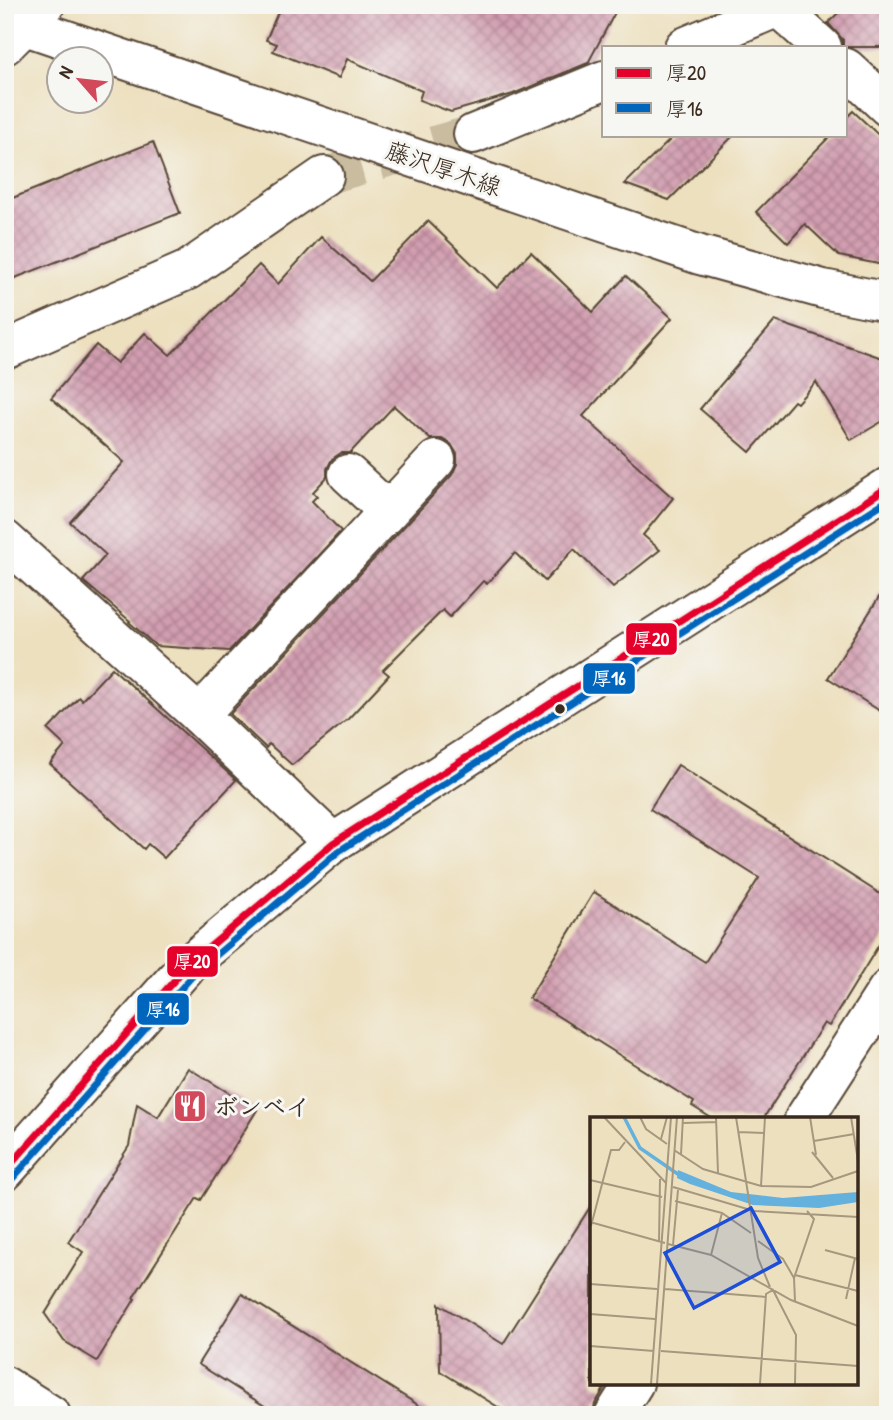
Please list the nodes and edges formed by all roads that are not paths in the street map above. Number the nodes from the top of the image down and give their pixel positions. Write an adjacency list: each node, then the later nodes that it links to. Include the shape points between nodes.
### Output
1 (781, 7): 3 (main road); 4 (main road)
2 (20, 24): 10 (main road, 藤沢厚木線, via 700,255)
3 (686, 46)
4 (821, 46)
5 (848, 70): 7 (main road)
6 (602, 81): 8 (main road)
7 (888, 107)
8 (473, 134)
9 (324, 176): 11 (main road, via 188,270)
10 (888, 302)
11 (5, 350)
12 (436, 460): 15 (main road)
13 (348, 474): 15 (main road)
14 (888, 487): 18 (main road)
15 (388, 511): 17 (main road)
16 (5, 540): 17 (main road)
17 (199, 715): 18 (main road)
18 (333, 843): 21 (main road, via 187,966)
19 (888, 989): 20 (main road)
20 (805, 1117)
21 (5, 1171)
22 (633, 1385): 25 (main road)
23 (5, 1386): 24 (main road)
24 (51, 1415)
25 (614, 1415)

